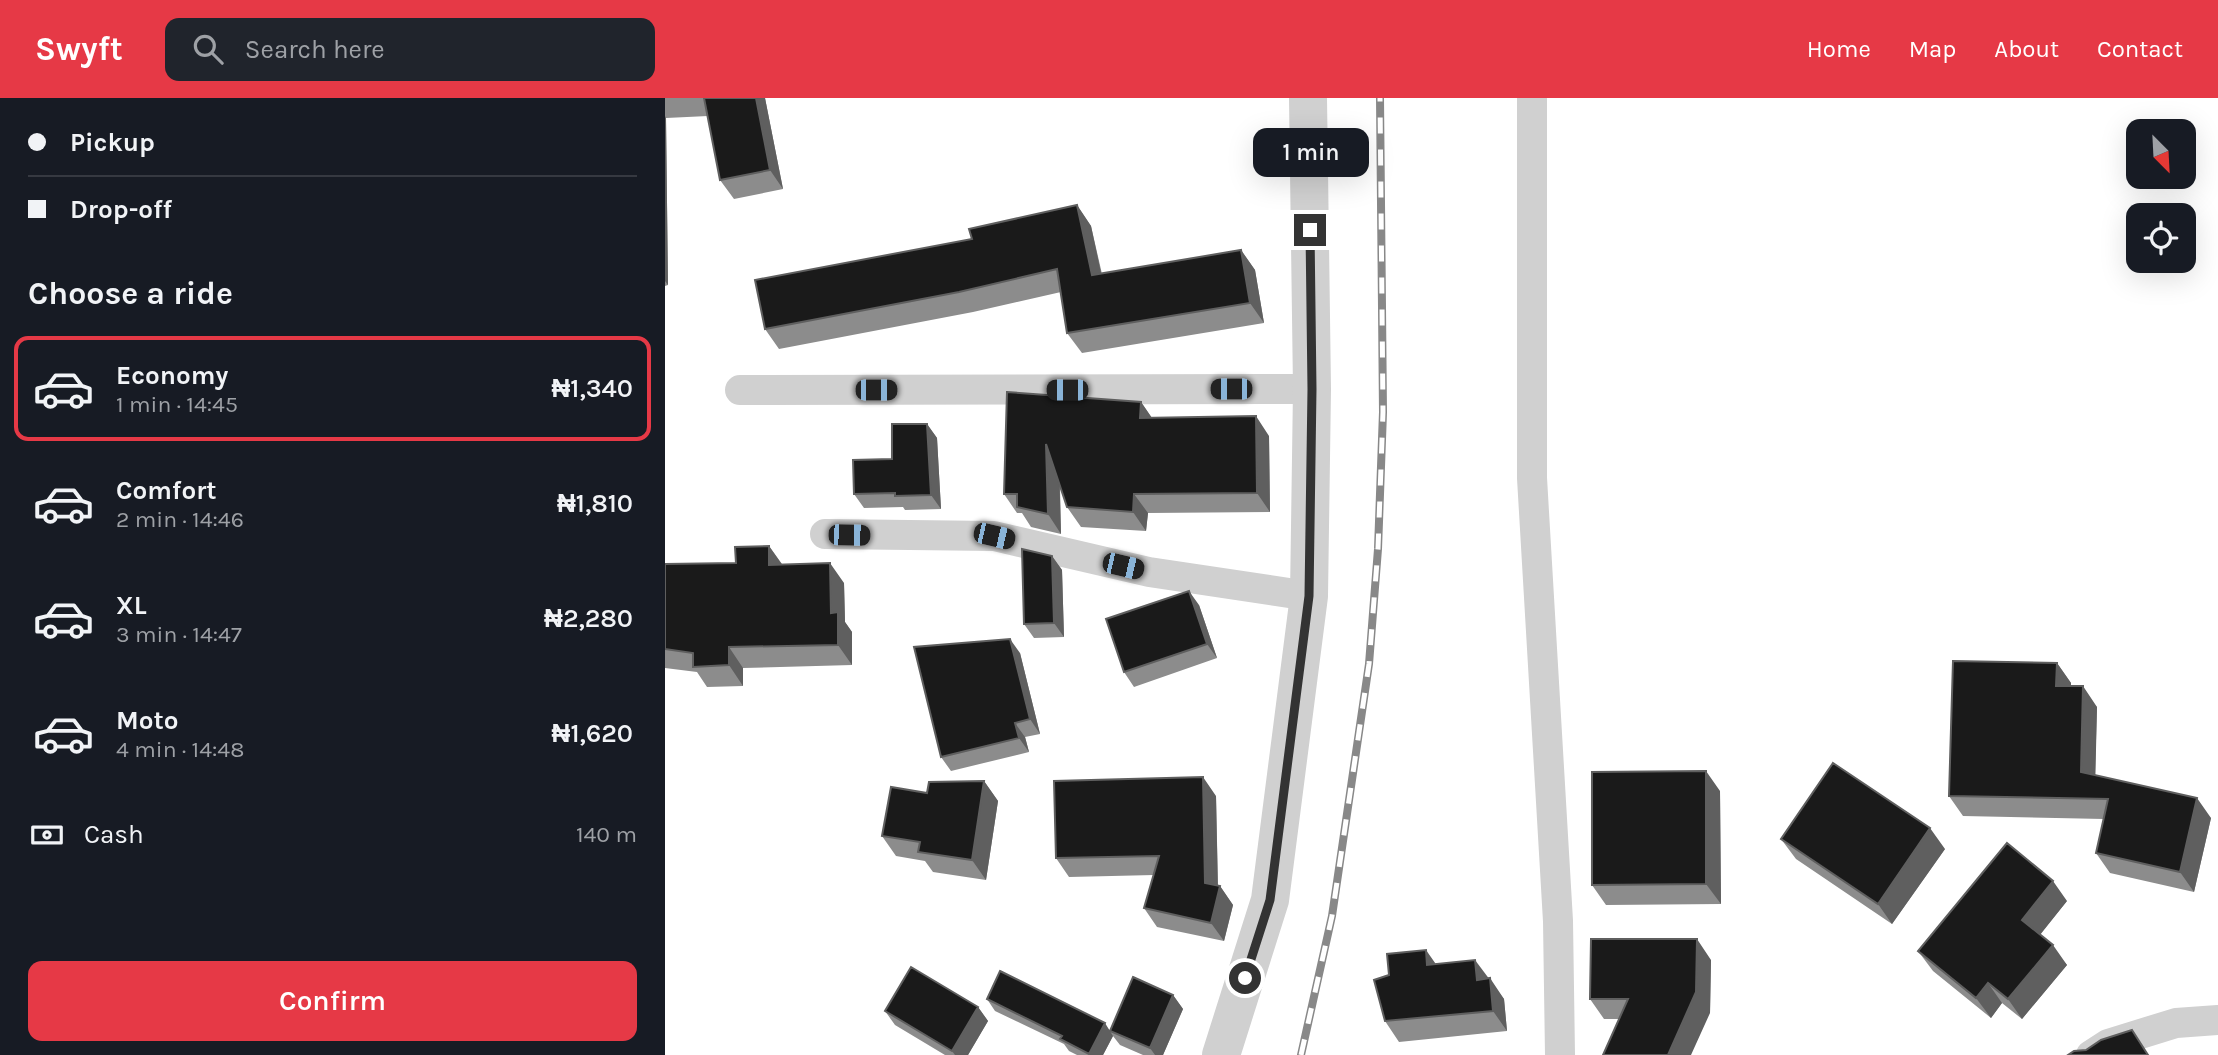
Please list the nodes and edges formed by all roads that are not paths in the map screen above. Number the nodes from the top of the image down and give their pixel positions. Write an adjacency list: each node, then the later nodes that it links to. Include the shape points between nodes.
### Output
1 (1308, 98): 3 (street)
2 (1532, 98): 9 (street, via 1532,478 1558,921)
3 (1312, 389): 4 (street); 6 (street)
4 (740, 390)
5 (825, 534): 6 (street, via 994,536 1149,572)
6 (1309, 596): 8 (street, via 1270,900)
7 (2218, 1020): 10 (street, via 2176,1023 2108,1044)
8 (1221, 1055)
9 (1560, 1055)
10 (2091, 1055)

